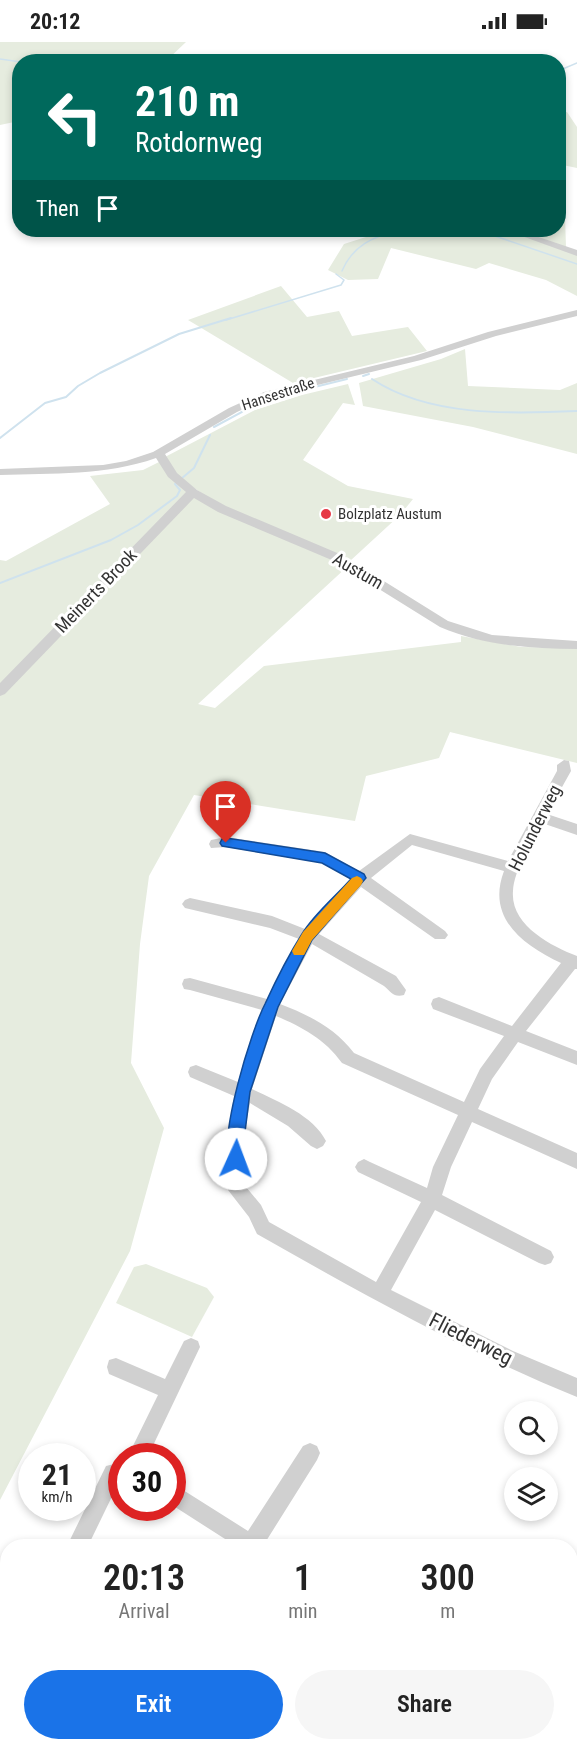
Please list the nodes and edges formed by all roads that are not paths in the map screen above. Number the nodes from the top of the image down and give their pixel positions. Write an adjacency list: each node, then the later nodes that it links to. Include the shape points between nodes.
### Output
1 (530, 237): 2 (street)
2 (577, 253)
3 (577, 313): 4 (street, Hansestraße)
4 (562, 318): 5 (street); 6 (street, Hansestraße, via 268,394)
5 (577, 325)
6 (157, 454): 7 (street, Hansestraße, via 117,467); 8 (street, Austum, via 172,475)
7 (0, 472)
8 (194, 492): 9 (street, Austum, via 338,558 462,632 510,642); 10 (street, Meinerts Brook)
9 (577, 645)
10 (0, 691)
11 (564, 765): 12 (street, Holunderweg)
12 (539, 817): 13 (street); 15 (street, Holunderweg)
13 (577, 830)
14 (216, 844): 16 (street, via 325,858)
15 (513, 868): 16 (street, Fliederweg, via 410,839); 20 (street, Holunderweg, via 504,890 513,918 532,938)
16 (360, 878): 18 (street); 19 (street, Fliederweg)
17 (190, 904): 19 (street, via 272,922)
18 (440, 935)
19 (308, 936): 22 (street, via 390,981); 24 (street, Fliederweg)
20 (575, 962): 25 (street)
21 (190, 984): 24 (street)
22 (398, 990)
23 (439, 1004): 25 (street)
24 (271, 1006): 28 (street, Fliederweg); 29 (street, via 333,1037 348,1059)
25 (515, 1033): 26 (street); 29 (street, via 486,1074)
26 (577, 1058)
27 (196, 1072): 28 (street)
28 (243, 1092): 30 (street, via 309,1129); 35 (street, Fliederweg, via 237,1130 237,1190 263,1228)
29 (467, 1112): 31 (street); 33 (street)
30 (317, 1141)
31 (577, 1161)
32 (364, 1167): 33 (street)
33 (432, 1198): 34 (street); 35 (street)
34 (545, 1257)
35 (380, 1293): 38 (street, Fliederweg, via 506,1358)
36 (191, 1347): 39 (street)
37 (117, 1367): 39 (street)
38 (570, 1385)
39 (170, 1391): 40 (street)
40 (144, 1443)
41 (310, 1453): 46 (street)
42 (108, 1483): 44 (street)
43 (186, 1502): 45 (street)
44 (80, 1539)
45 (241, 1539)
46 (255, 1539)

